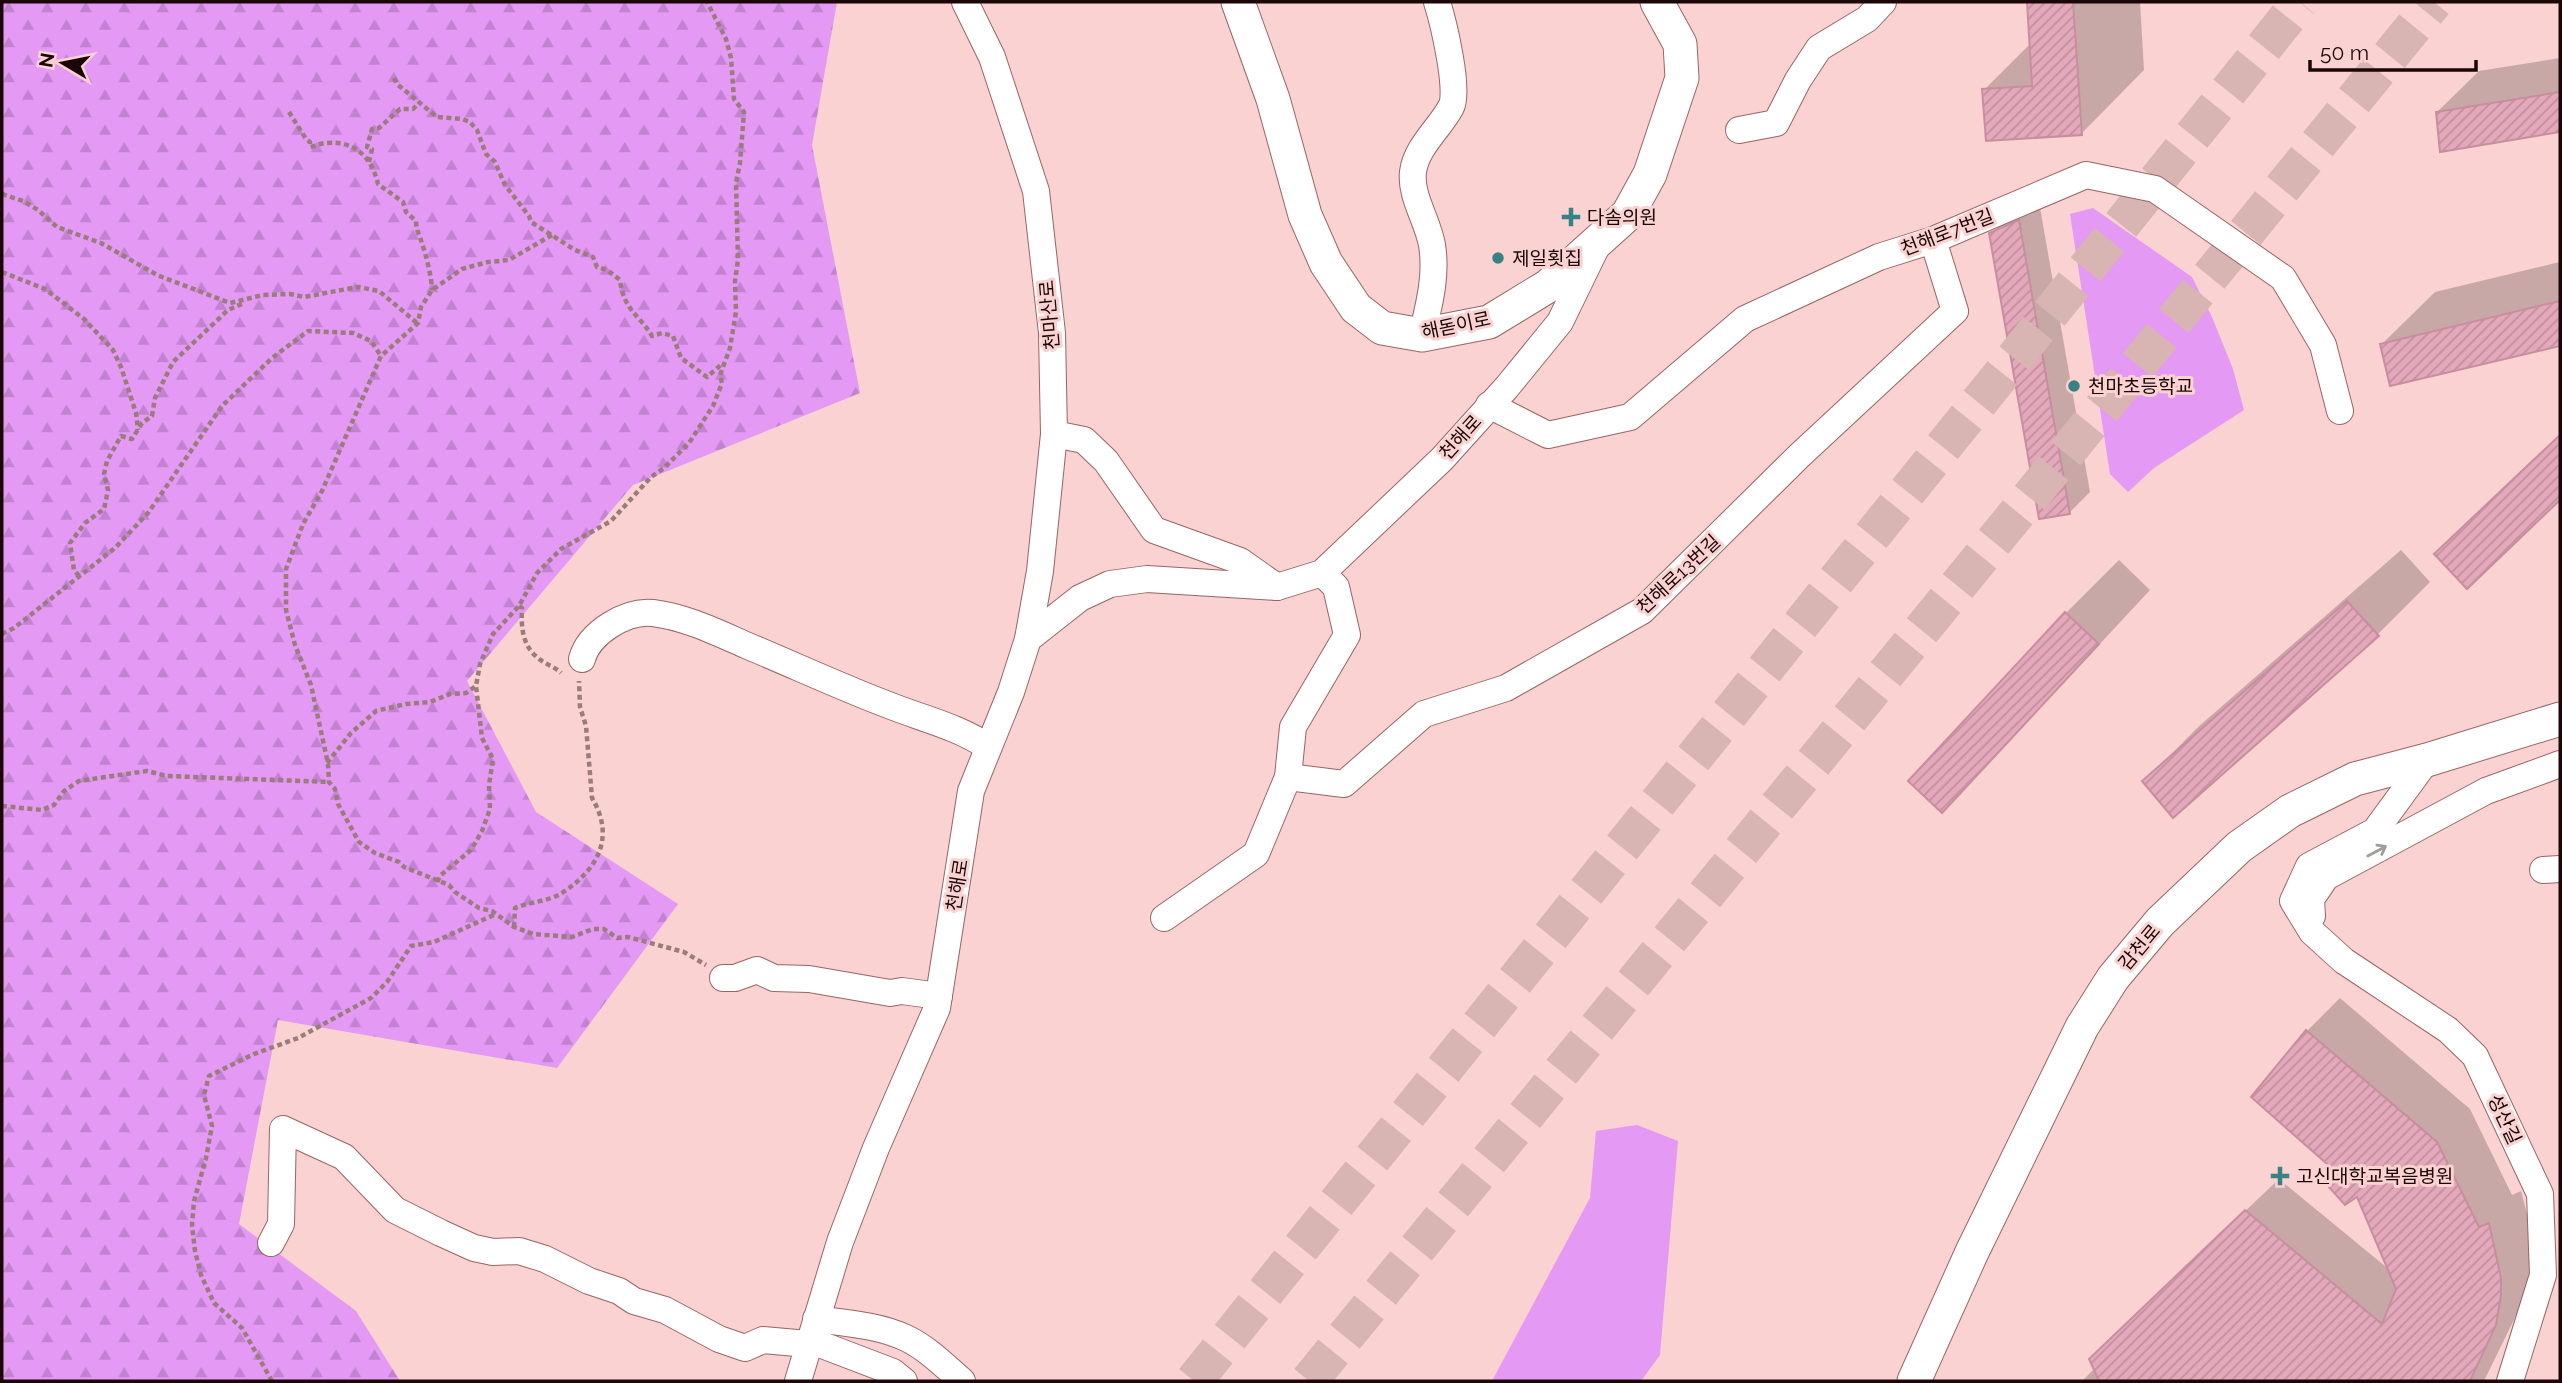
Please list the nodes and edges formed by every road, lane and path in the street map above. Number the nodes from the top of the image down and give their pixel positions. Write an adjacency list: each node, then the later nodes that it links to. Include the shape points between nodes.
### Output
1 (707, 2): 22 (path, via 726,39 734,99 744,112 736,183 736,312)
2 (965, 2): 26 (street, 천마산로, via 992,57 1037,191 1052,333)
3 (1238, 2): 20 (main road, 해돋이로, via 1272,99 1304,215 1326,262 1356,308 1382,328)
4 (1437, 2): 20 (street, via 1453,72 1453,105 1418,156 1413,172 1432,244 1435,279)
5 (1657, 2): 15 (main road, 해돋이로, via 1680,44 1682,78 1650,174 1628,214)
6 (1883, 2): 10 (street, via 1867,19 1819,48 1776,123)
7 (394, 78): 8 (path)
8 (419, 103): 11 (path, via 413,109 400,109 372,129); 13 (path, via 437,117 470,122 531,222)
9 (289, 112): 11 (path, via 310,147 346,144 357,148)
10 (1739, 130)
11 (369, 162): 17 (path, via 378,184 403,202 416,222)
12 (2, 194): 18 (path, via 30,206 57,227 101,243 157,275 230,303)
13 (552, 235): 17 (path, via 509,261 462,268); 22 (path, via 593,257 597,267 620,280 628,309 652,336 673,336 681,358 702,375 707,377)
14 (1933, 240): 23 (street, 천해로7번길, via 1879,257 1745,319 1630,417 1548,435); 24 (street, 천해로7번길, via 2086,175 2155,189 2283,278 2323,345); 40 (street, 천해로13번길, via 1955,311 1642,611 1506,688 1424,714 1344,783)
15 (1599, 242): 20 (main road, 해돋이로, via 1548,286 1489,322); 23 (street, 천해로, via 1560,322)
16 (2, 272): 25 (path, via 45,289 84,319 113,350)
17 (432, 290): 19 (path)
18 (251, 299): 19 (path, via 290,294 303,298 358,287 379,291); 25 (path, via 228,310 173,362 155,398 152,416)
19 (418, 323): 21 (path)
20 (1422, 335)
21 (381, 356): 28 (path, via 371,341 353,333 308,331 222,406 148,513 115,548); 38 (path, via 286,569 286,610 311,685)
22 (726, 359): 30 (path, via 713,406 689,443 650,477 611,521 561,549 537,573)
23 (1489, 405): 27 (street, 천해로, via 1442,459)
24 (2340, 411)
25 (138, 431): 28 (path, via 132,439 121,436 112,448 104,474 108,490 104,509 85,523 70,543)
26 (1054, 435): 29 (street, via 1084,440 1106,461 1154,530 1240,561); 32 (street, 천마산로)
27 (1322, 573): 29 (street, 천해로); 40 (street, via 1336,587 1347,635 1293,727)
28 (79, 576): 31 (path)
29 (1276, 587): 32 (street, 천해로, via 1147,579 1110,584 1080,598)
30 (519, 606): 33 (path, via 522,631 535,656 573,678); 34 (path, via 492,634)
31 (2, 634)
32 (1028, 639): 36 (street, 천해로)
33 (582, 659): 36 (street, via 601,632 633,614 653,614 716,632 958,730); 45 (path, via 580,707 592,798 603,834 601,852 581,880 561,893 515,908)
34 (476, 686): 38 (path, via 466,693 376,711); 43 (path, via 482,738 493,759 490,809 471,850)
35 (2560, 719): 37 (main road, 감천로)
36 (988, 747): 48 (street, 천해로, via 971,791)
37 (2427, 760): 46 (street, 성산길, via 2375,831 2309,866 2293,901); 54 (main road, 감천로, via 2355,779 2290,811 2239,847 2160,922 2113,978 2081,1027)
38 (327, 764): 41 (path)
39 (2560, 764): 46 (street, one-way to 39, via 2311,899 2326,877 2486,791)
40 (1288, 777): 44 (street, via 1256,854)
41 (329, 782): 42 (path, via 167,776 147,771 79,781 42,810); 43 (path, via 359,842)
42 (2, 806)
43 (437, 882): 45 (path, via 449,885)
44 (1164, 918)
45 (514, 928): 47 (path, via 572,937 604,929 617,938 684,951)
46 (2312, 932): 55 (street, 성산길, via 2344,961 2448,1030 2475,1056 2540,1194 2543,1275)
47 (723, 978): 48 (street, via 757,970 774,978)
48 (939, 996): 50 (street, 천해로, via 858,1195)
49 (271, 1244): 50 (street, via 281,1224 283,1129 344,1157 395,1210 474,1248 519,1251 545,1259 745,1348 762,1340)
50 (811, 1334): 51 (street, 천해로); 52 (street, via 892,1371); 53 (street, via 852,1324 905,1337)
51 (798, 1381)
52 (904, 1381)
53 (962, 1381)
54 (1914, 1381)
55 (2510, 1381)

